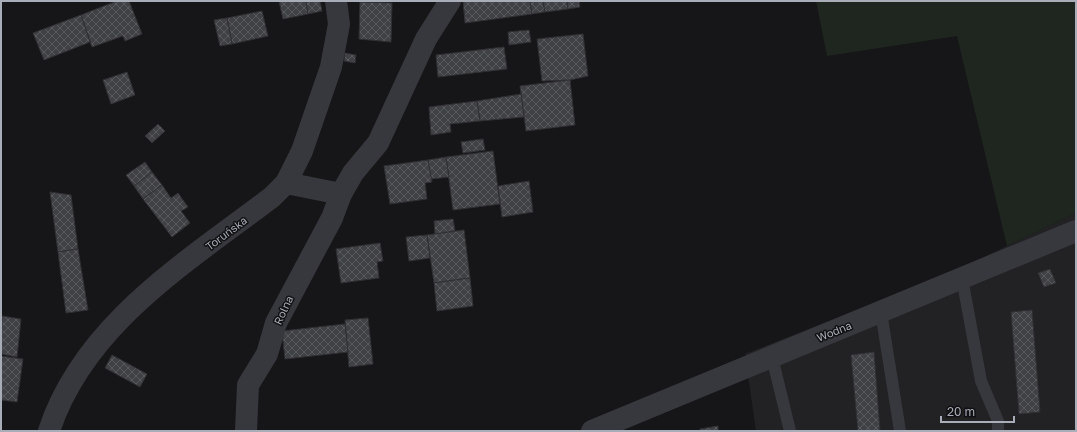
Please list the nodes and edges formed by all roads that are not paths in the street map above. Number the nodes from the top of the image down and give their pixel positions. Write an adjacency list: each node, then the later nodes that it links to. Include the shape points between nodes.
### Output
1 (336, 1): 3 (street, Toruńska, via 339,24 331,68 302,151)
2 (450, 1): 4 (street, Rolna, via 426,39 378,143 353,173)
3 (286, 183): 4 (street); 9 (street, Toruńska, via 272,197 128,310 77,374)
4 (341, 194): 10 (street, Rolna, via 332,218 282,309 267,354 248,386)
5 (1076, 231): 6 (street, Wodna)
6 (962, 278): 7 (street, Wodna); 14 (lane, via 981,381 998,421)
7 (881, 312): 8 (street, Wodna); 13 (lane)
8 (772, 357): 11 (street, Wodna); 12 (lane)
9 (49, 431)
10 (246, 431)
11 (592, 431)
12 (790, 431)
13 (900, 431)
14 (998, 431)

